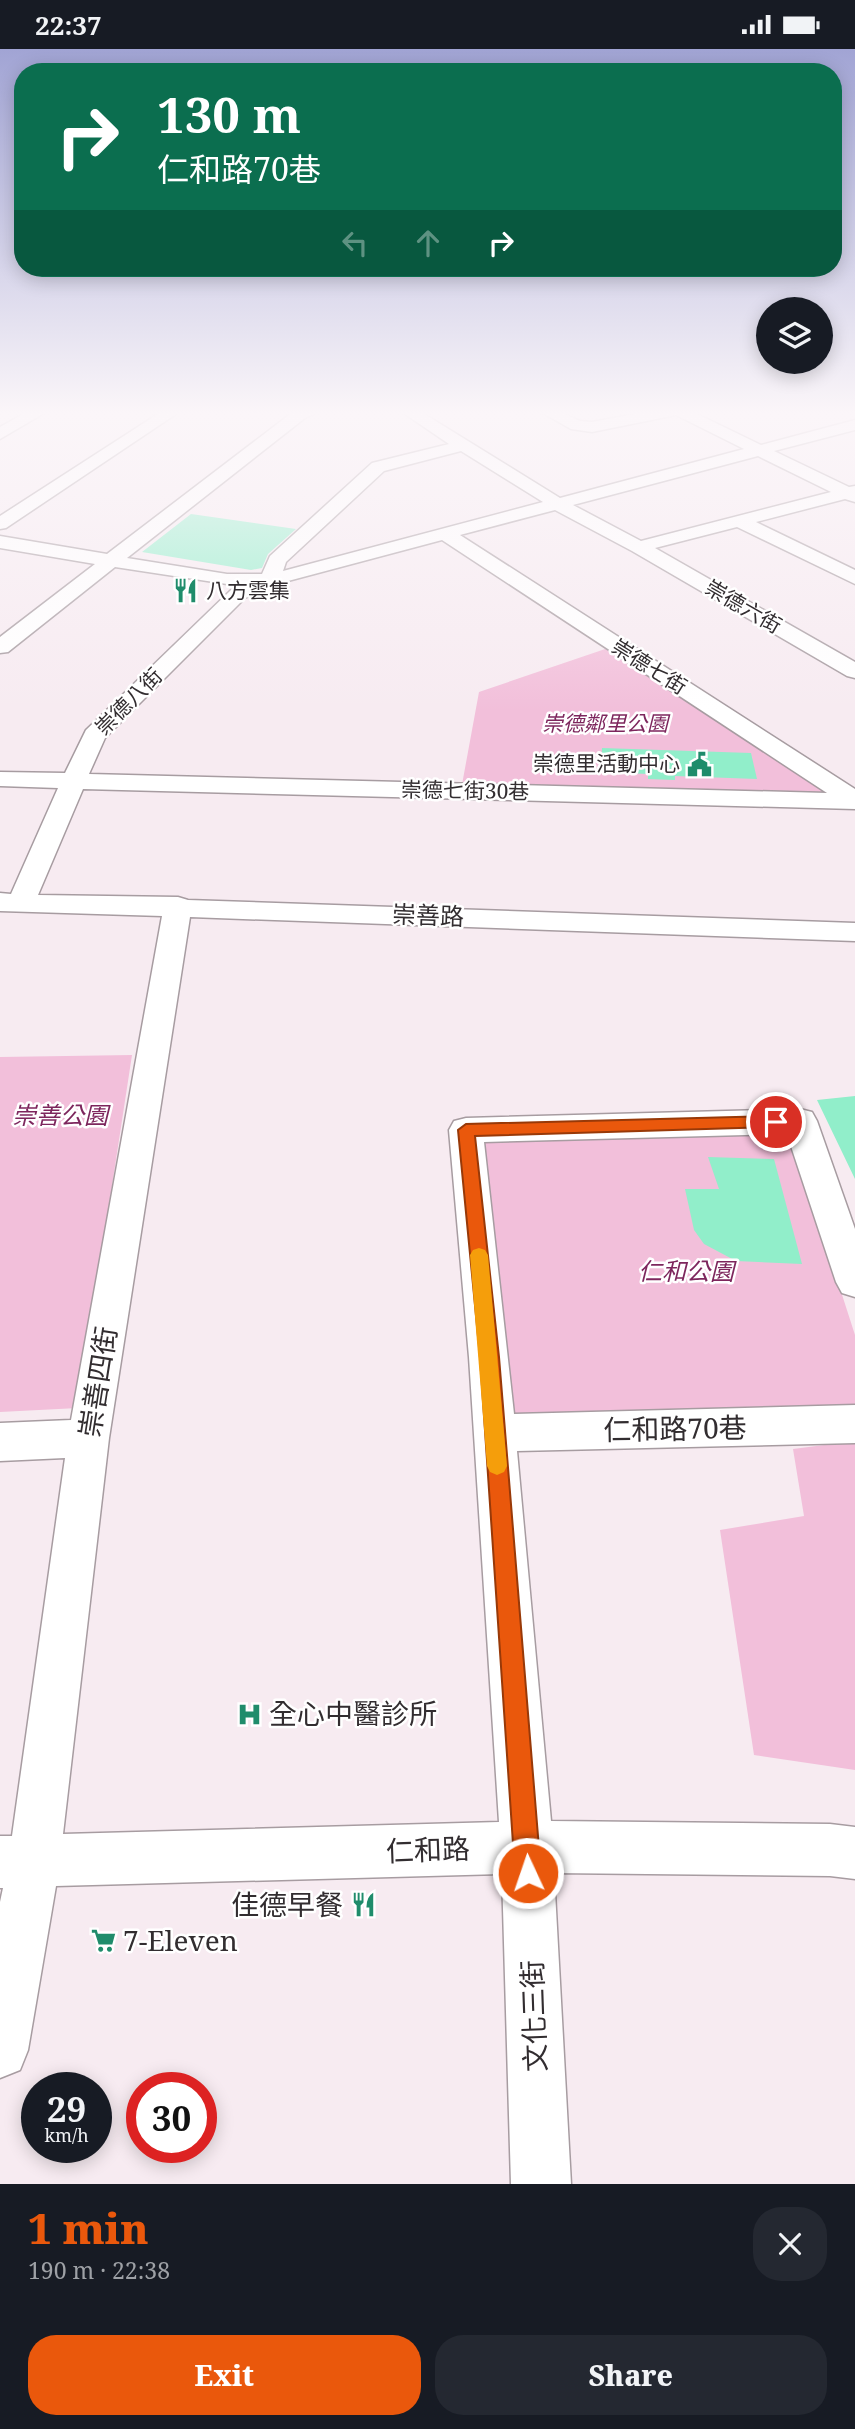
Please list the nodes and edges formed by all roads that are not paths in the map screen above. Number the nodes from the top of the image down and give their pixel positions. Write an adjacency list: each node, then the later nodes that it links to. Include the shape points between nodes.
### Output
1 (19, 512): 8 (street)
2 (172, 512): 12 (street)
3 (330, 512): 14 (street, via 277,560)
4 (524, 512): 9 (street)
5 (572, 512): 11 (street, 崇德六街)
6 (778, 512): 7 (street)
7 (739, 521): 11 (street); 13 (street)
8 (0, 524)
9 (444, 533): 14 (street); 19 (street, 崇德七街)
10 (0, 542): 12 (street)
11 (639, 547): 16 (street, 崇德六街)
12 (109, 560): 14 (street, via 227,580); 15 (street)
13 (855, 578)
14 (270, 580): 18 (street, 崇德八街, via 238,594 94,735)
15 (0, 647)
16 (855, 671)
17 (0, 779): 18 (street, 崇德七街30巷)
18 (74, 781): 19 (street, 崇德七街30巷); 20 (street, 崇德八街)
19 (855, 800)
20 (11, 902): 21 (street, 崇善路)
21 (178, 906): 22 (street, 崇善路); 26 (street, 崇善四街)
22 (855, 932)
23 (855, 1282): 25 (street, via 800,1121 466,1130)
24 (855, 1424): 25 (street, 仁和路70巷)
25 (494, 1433): 28 (street)
26 (88, 1438): 27 (street); 30 (street, 崇善四街)
27 (0, 1442)
28 (527, 1847): 29 (street, 仁和路); 30 (street, 仁和路); 32 (street, 文化三街)
29 (855, 1853)
30 (17, 1861): 31 (street, 崇善四街)
31 (0, 2050)
32 (541, 2184)

